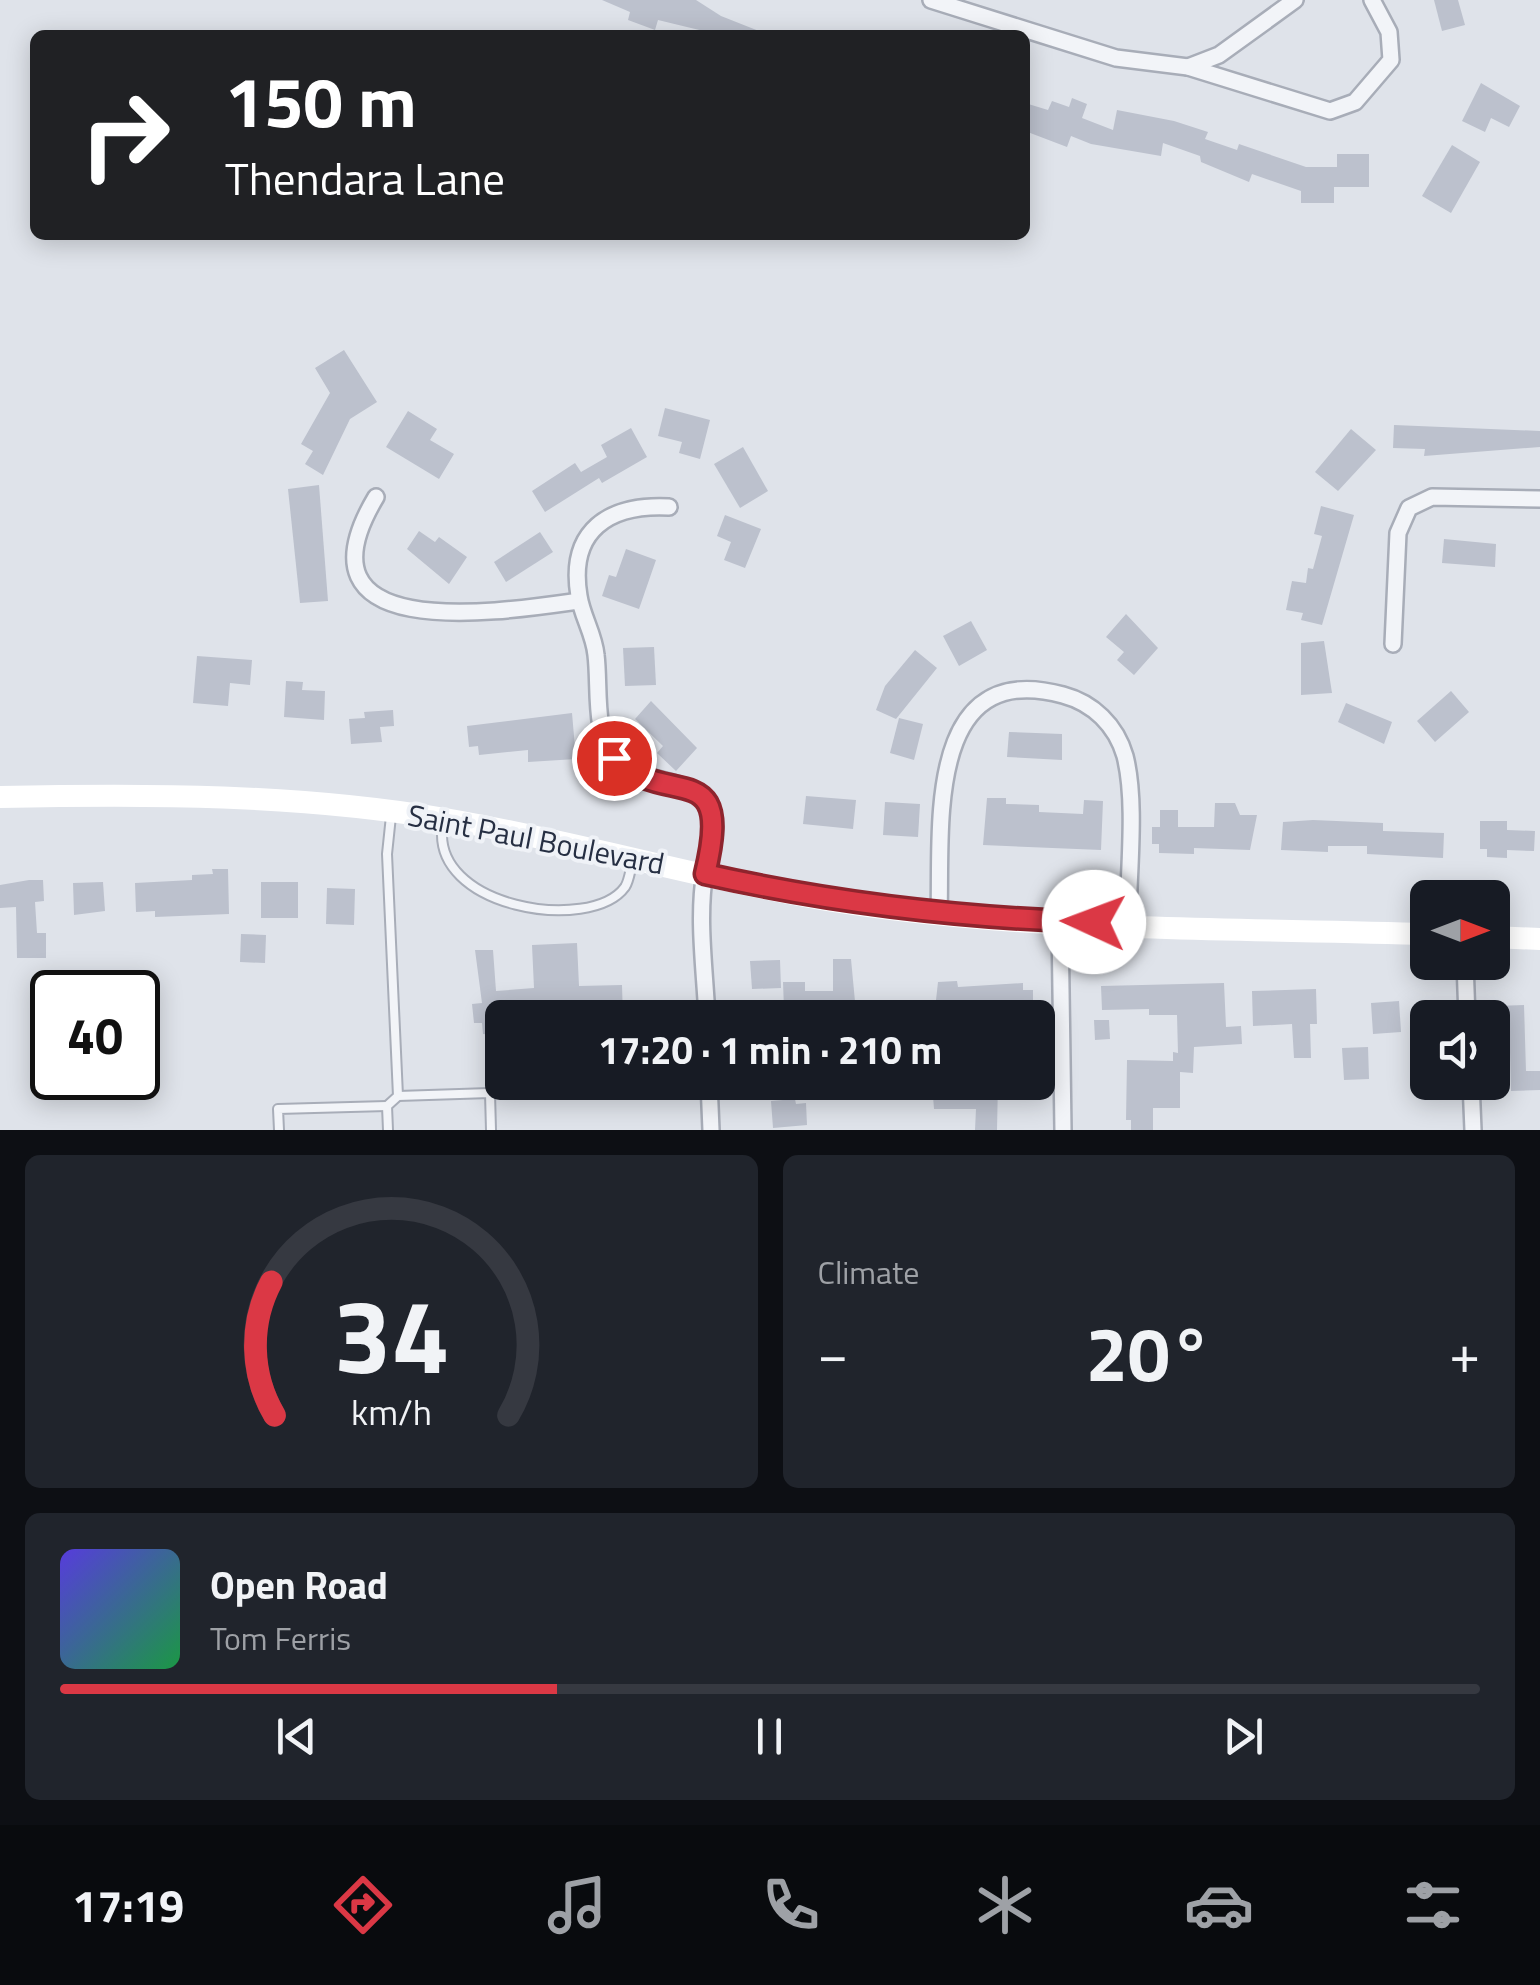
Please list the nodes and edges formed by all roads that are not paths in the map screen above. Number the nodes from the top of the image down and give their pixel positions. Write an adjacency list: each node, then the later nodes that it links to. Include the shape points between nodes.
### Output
1 (931, 0): 4 (street)
2 (1295, 0): 6 (street, via 1219,55)
3 (1372, 0): 6 (street, via 1389,32 1392,60 1355,102 1330,112)
4 (1027, 30)
5 (1030, 31): 6 (street, via 1116,58)
6 (1188, 67)
7 (376, 497): 10 (street, via 354,558 360,582 376,600 490,613)
8 (1540, 499): 11 (street, via 1432,497 1409,508 1398,532)
9 (668, 507): 10 (street, via 617,510 594,528 580,557)
10 (580, 600): 16 (street, via 596,654 606,746 622,766 696,792 712,809)
11 (1394, 644)
12 (0, 798): 13 (street, Saint Paul Boulevard, via 169,794)
13 (391, 812): 14 (street, Saint Paul Boulevard); 24 (lane)
14 (444, 819): 15 (street, Saint Paul Boulevard); 15 (lane, via 441,846 448,863 470,885 522,908 549,910 614,896 626,886)
15 (633, 858): 16 (street, Saint Paul Boulevard)
16 (705, 874): 17 (street, Saint Paul Boulevard); 23 (street)
17 (938, 914): 18 (street, Saint Paul Boulevard); 19 (street, via 945,774 954,736 992,700 1043,691 1100,714 1125,758)
18 (1060, 921): 19 (street, Saint Paul Boulevard); 32 (street)
19 (1128, 924): 20 (street, Saint Paul Boulevard)
20 (1410, 933)
21 (1510, 937): 22 (street)
22 (1540, 938)
23 (707, 1000)
24 (398, 1096): 27 (lane); 30 (lane, via 490,1094)
25 (710, 1100): 31 (street)
26 (1472, 1100): 33 (street)
27 (388, 1106): 28 (lane, via 278,1109); 29 (lane)
28 (279, 1130)
29 (388, 1130)
30 (491, 1130)
31 (711, 1130)
32 (1062, 1130)
33 (1473, 1130)

